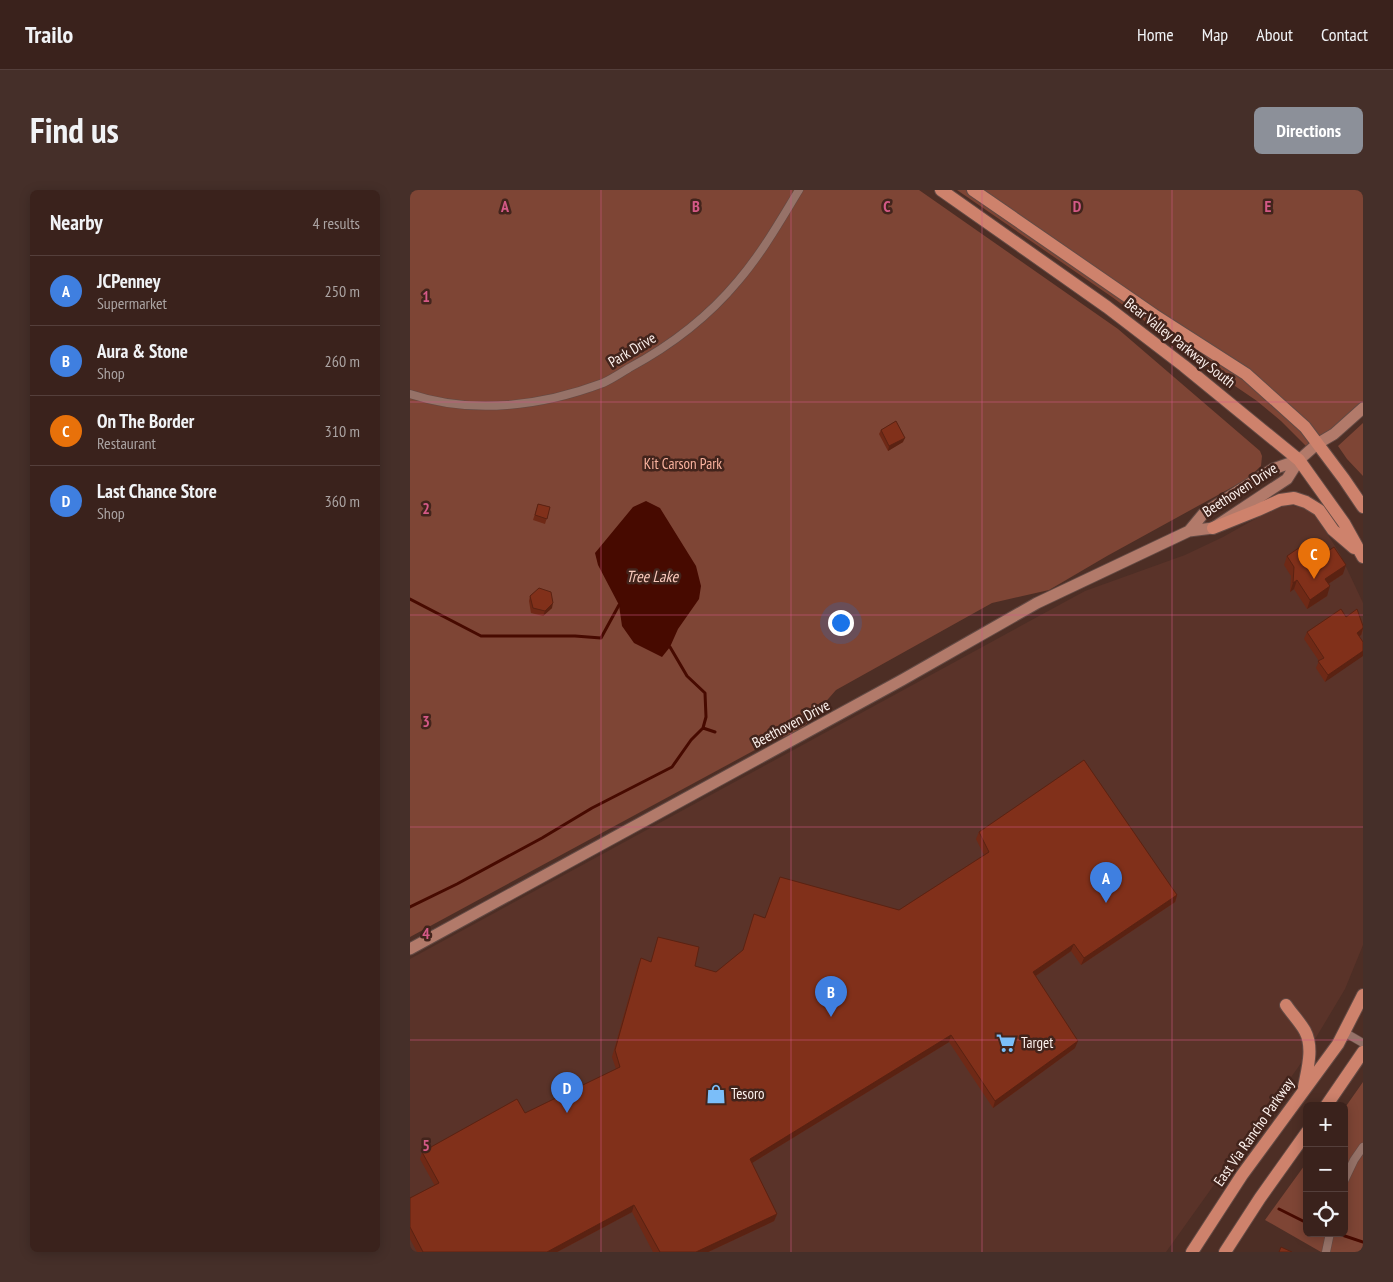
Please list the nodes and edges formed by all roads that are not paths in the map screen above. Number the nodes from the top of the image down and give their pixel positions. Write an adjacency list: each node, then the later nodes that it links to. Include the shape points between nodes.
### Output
1 (799, 190): 4 (street, Park Drive, via 759,254 700,320 659,352 604,382 551,399 485,406 446,403)
2 (941, 190): 7 (main road, Bear Valley Parkway South, via 1107,307)
3 (973, 190): 6 (main road, Bear Valley Parkway South, via 1246,374)
4 (410, 394)
5 (1363, 408): 6 (main road, Beethoven Drive, via 1334,434)
6 (1317, 444): 7 (main road, Beethoven Drive); 8 (main road, Bear Valley Parkway South)
7 (1299, 460): 9 (main road, Beethoven Drive, via 1287,480); 10 (main road, Beethoven Drive, via 1273,469 1204,513); 11 (main road, Bear Valley Parkway South, via 1344,523)
8 (1363, 507)
9 (1213, 528): 10 (main road, Beethoven Drive); 11 (main road, via 1280,500 1294,498 1319,510 1333,530)
10 (1189, 532): 12 (main road, Beethoven Drive, via 1037,603)
11 (1362, 555)
12 (410, 949)
13 (1363, 994): 15 (main road)
14 (1286, 1005): 18 (main road, via 1308,1038 1309,1058)
15 (1344, 1032): 16 (street); 18 (main road, East Via Rancho Parkway)
16 (1363, 1043)
17 (1363, 1052): 19 (main road)
18 (1304, 1090): 23 (main road, East Via Rancho Parkway, via 1242,1175)
19 (1329, 1102)
20 (1303, 1138): 24 (main road)
21 (1363, 1147): 22 (street)
22 (1348, 1173)
23 (1192, 1252)
24 (1225, 1252)

